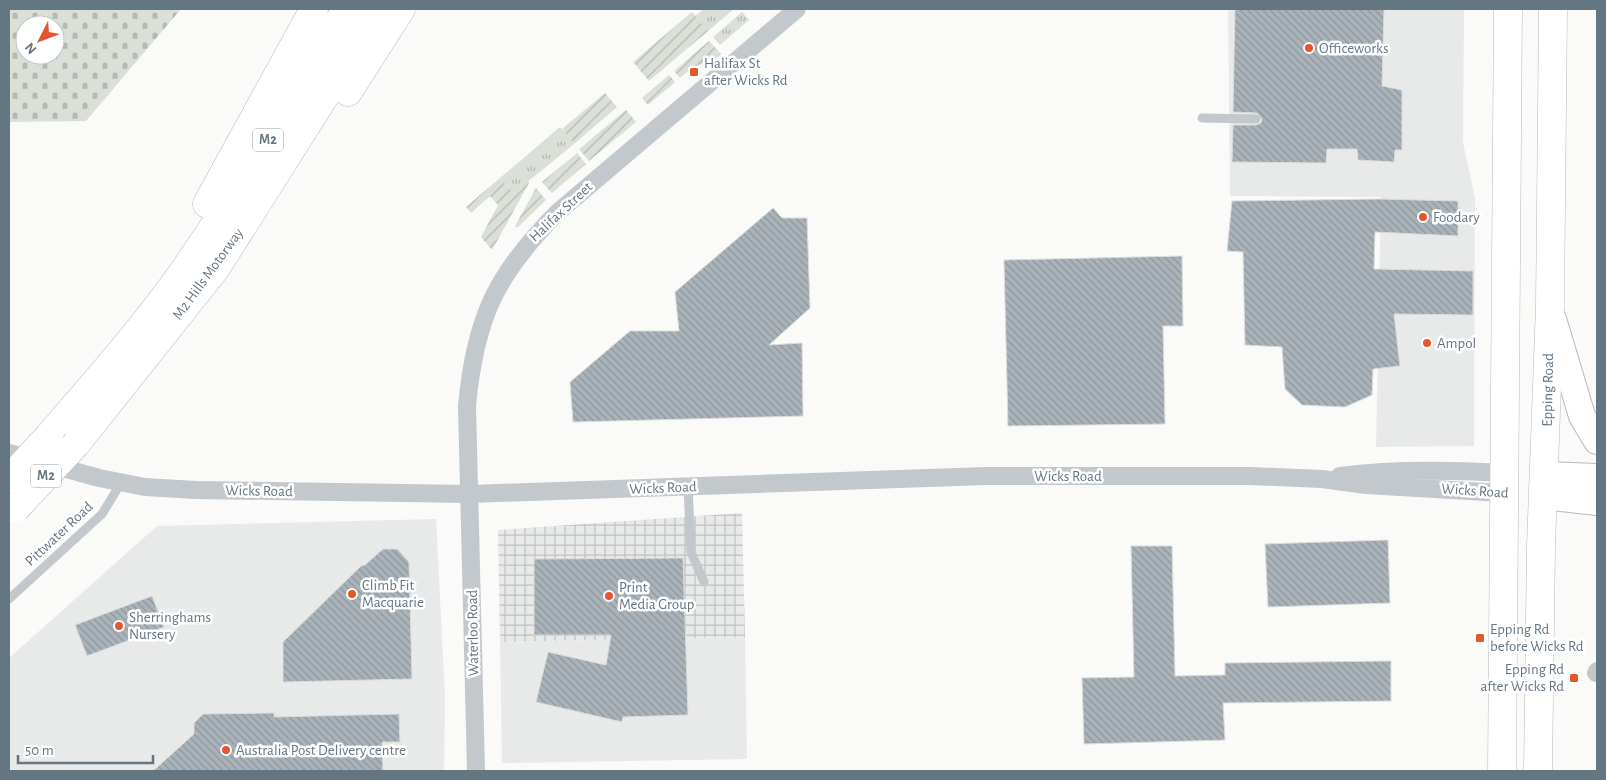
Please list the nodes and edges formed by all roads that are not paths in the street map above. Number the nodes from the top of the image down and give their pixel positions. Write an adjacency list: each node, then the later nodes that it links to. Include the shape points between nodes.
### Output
1 (314, 9): 11 (main road, via 200,216)
2 (346, 9): 11 (main road, M2 Hills Motorway / M2, via 292,102)
3 (376, 9): 10 (main road, M2 Hills Motorway / M2)
4 (401, 9): 10 (main road, via 308,156)
5 (797, 9): 21 (street, Halifax Street, via 558,212 528,242 503,276 490,303 470,370 467,406)
6 (1508, 9): 18 (main road)
7 (1553, 9): 12 (main road, Epping Road)
8 (1202, 118): 9 (lane)
9 (1256, 118)
10 (236, 237): 23 (main road, M2 Hills Motorway / M2, bridge, via 210,275 76,444)
11 (184, 270): 16 (main road, M2 Hills Motorway / M2, bridge, via 120,353)
12 (1550, 306): 13 (main road, via 1579,406); 19 (main road, Epping Road)
13 (1597, 441)
14 (9, 453): 17 (street, Wicks Road)
15 (1597, 477): 19 (main road, Wicks Road)
16 (9, 480)
17 (121, 483): 21 (street, Wicks Road, via 196,490); 25 (lane, Pittwater Road, via 102,514)
18 (1503, 483): 19 (main road, Wicks Road); 20 (street, Wicks Road, via 1366,486 1322,479 1250,476 1021,476); 27 (main road)
19 (1544, 486): 22 (main road, Wicks Road); 28 (main road, Epping Road)
20 (688, 487): 21 (street, Wicks Road); 24 (lane, via 691,552)
21 (470, 494): 26 (street, Waterloo Road)
22 (1597, 502)
23 (12, 511)
24 (704, 582)
25 (9, 599)
26 (476, 771)
27 (1502, 771)
28 (1538, 771)

